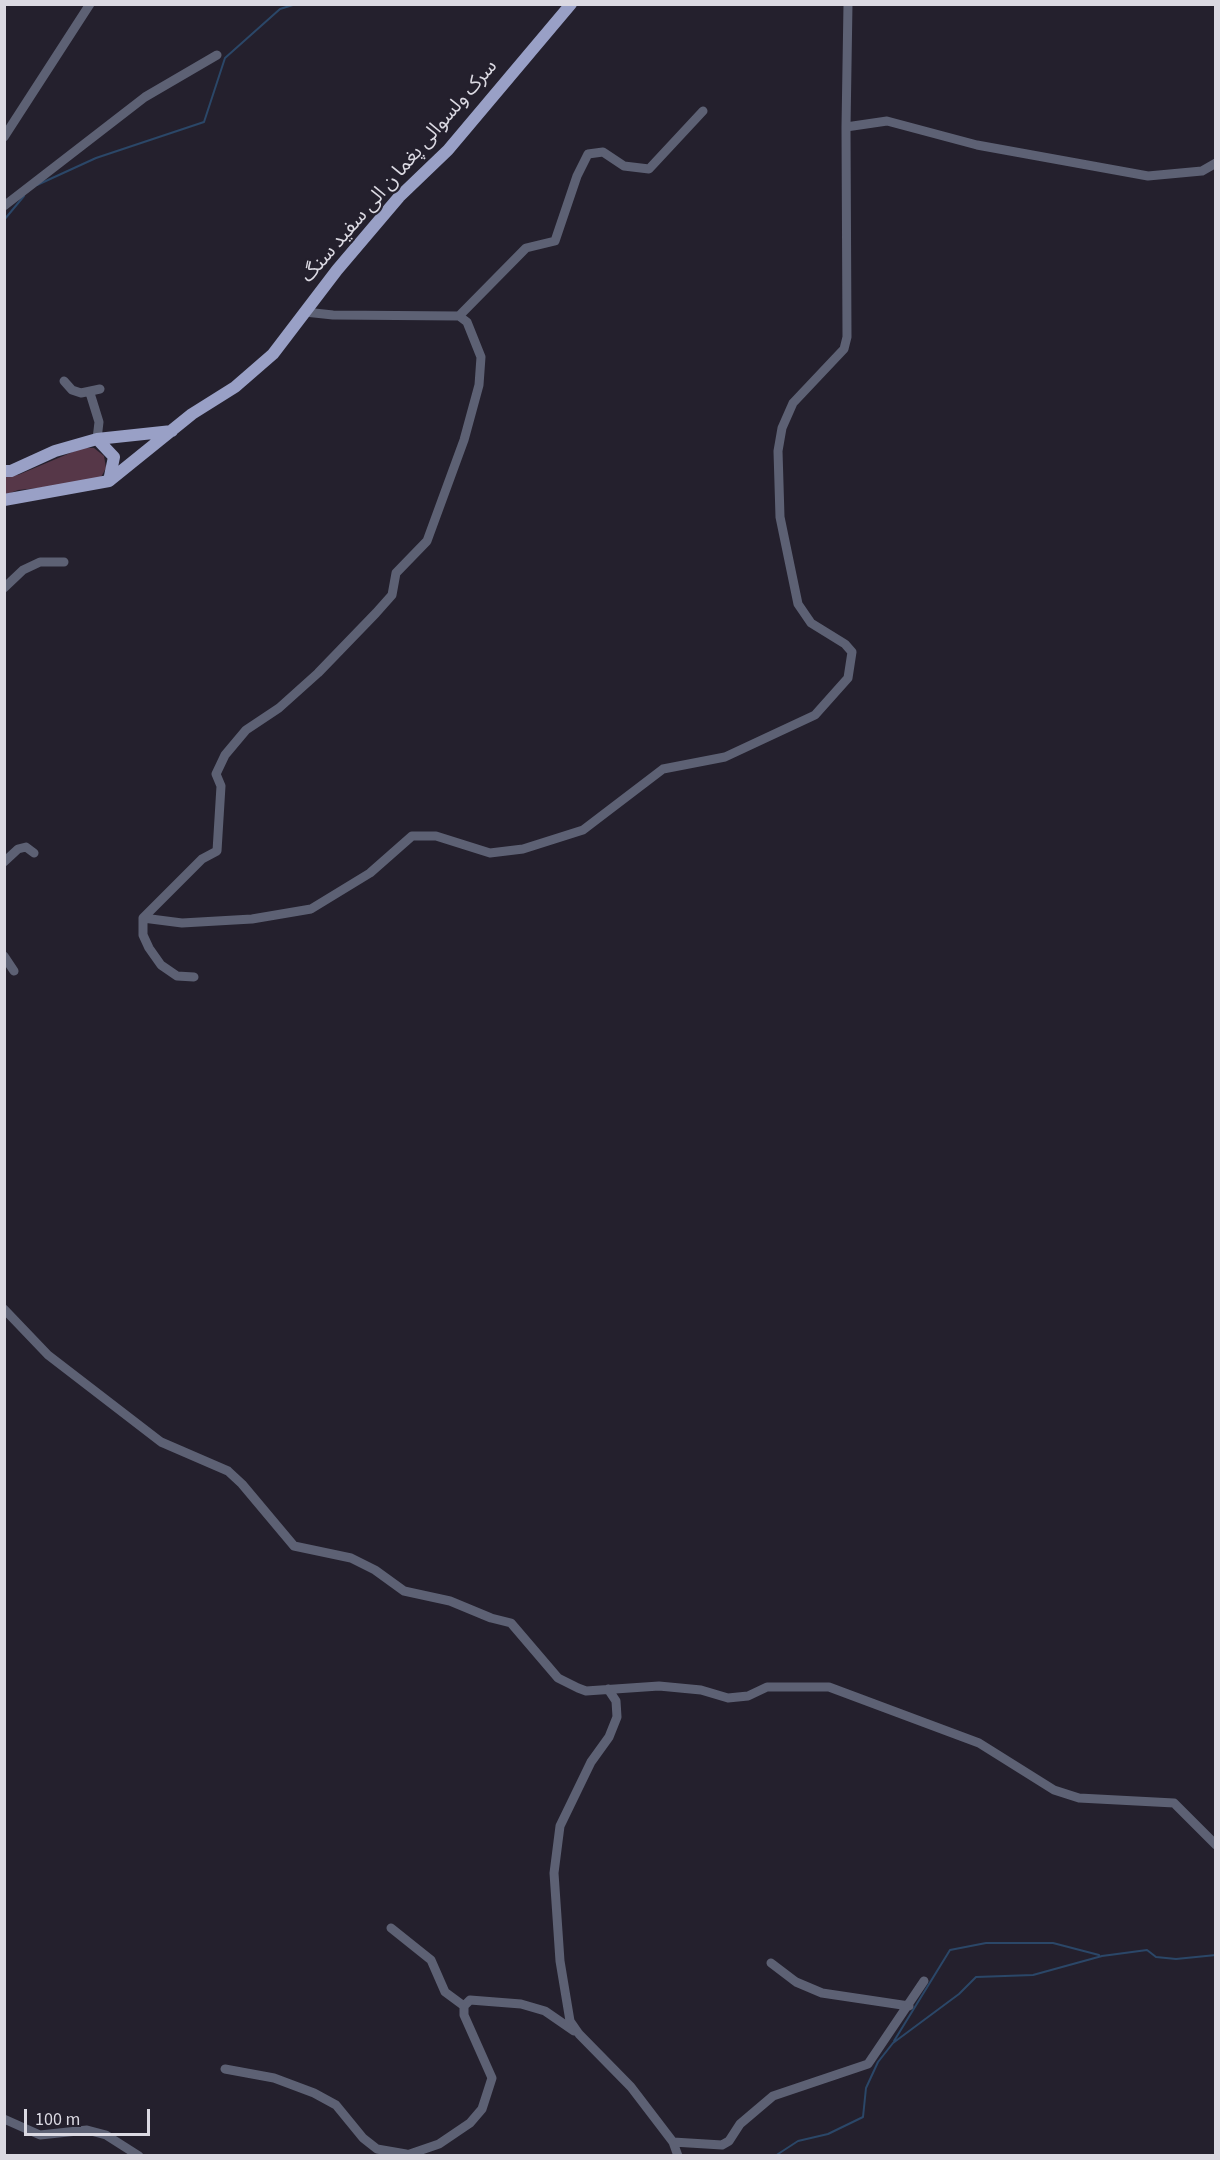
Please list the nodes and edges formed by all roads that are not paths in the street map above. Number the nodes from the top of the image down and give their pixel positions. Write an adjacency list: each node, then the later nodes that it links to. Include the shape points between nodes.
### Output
1 (90, 4): 7 (street)
2 (571, 4): 10 (main road, سرک ولسوالی پغما ن الی سفید سنگ, via 448,150 399,196)
3 (848, 4): 6 (street)
4 (218, 55): 9 (street, via 145,97)
5 (703, 111): 11 (street, via 649,169 624,166 603,152 588,154 555,241 526,248)
6 (846, 127): 8 (street, via 887,121 977,146 1148,176 1202,171); 26 (street, via 848,337 844,349 793,403 782,428 778,451 780,517 798,604 811,623 846,644 852,652 848,678 815,715 725,757 663,769 583,831 523,849 490,853 436,836 412,836 370,873 310,909 252,919 182,923)
7 (4, 136)
8 (1215, 163)
9 (4, 206)
10 (305, 312): 11 (street); 15 (main road, سرک ولسوالی پغما ن الی سفید سنگ, via 273,354)
11 (459, 316): 26 (street, via 467,322 479,350 479,385 464,440 427,541 396,573 392,595 376,613 318,673 279,708 246,730 225,755 216,774 220,786 217,851 202,859)
12 (64, 381): 14 (street, via 72,390)
13 (100, 389): 14 (street)
14 (90, 393): 16 (street, via 99,422)
15 (173, 431): 16 (main road); 18 (main road, سرک ولسوالی پغما ن الی سفید سنگ)
16 (97, 439): 17 (main road); 18 (main road, via 114,457)
17 (4, 471)
18 (109, 481): 19 (main road)
19 (4, 500)
20 (64, 562): 21 (street, via 40,562 23,570)
21 (4, 588)
22 (18, 849): 23 (street, via 26,847); 24 (street); 25 (street)
23 (34, 854)
24 (4, 862)
25 (4, 870)
26 (143, 918): 29 (street, via 148,948 161,964 177,976)
27 (4, 956): 28 (street)
28 (14, 971)
29 (194, 977)
30 (4, 1309): 31 (street, via 48,1355 161,1442 228,1471 294,1546 351,1558 404,1591 450,1601 511,1623 558,1678 586,1691)
31 (608, 1689): 32 (street, via 660,1686 701,1690 728,1698 748,1696 766,1687 829,1687 979,1743 1054,1790 1079,1798 1174,1803); 38 (street, via 616,1701 617,1717 560,1826 554,1873 560,1961 570,2021)
32 (1215, 1845)
33 (392, 1928): 36 (street, via 431,1960 445,1992)
34 (771, 1963): 37 (street, via 796,1982 822,1993)
35 (924, 1981): 37 (street)
36 (464, 2006): 38 (street, via 470,2000 521,2004 545,2011); 42 (street, via 464,2015 492,2078 482,2109 439,2144)
37 (909, 2007): 41 (street, via 887,2032 868,2064 773,2096 722,2145)
38 (579, 2034): 41 (street, via 631,2088)
39 (225, 2069): 42 (street, via 274,2078 314,2093 336,2105 377,2149)
40 (4, 2119): 43 (street, via 40,2135 87,2130 106,2135)
41 (673, 2142): 44 (street)
42 (405, 2155)
43 (139, 2156)
44 (678, 2156)

